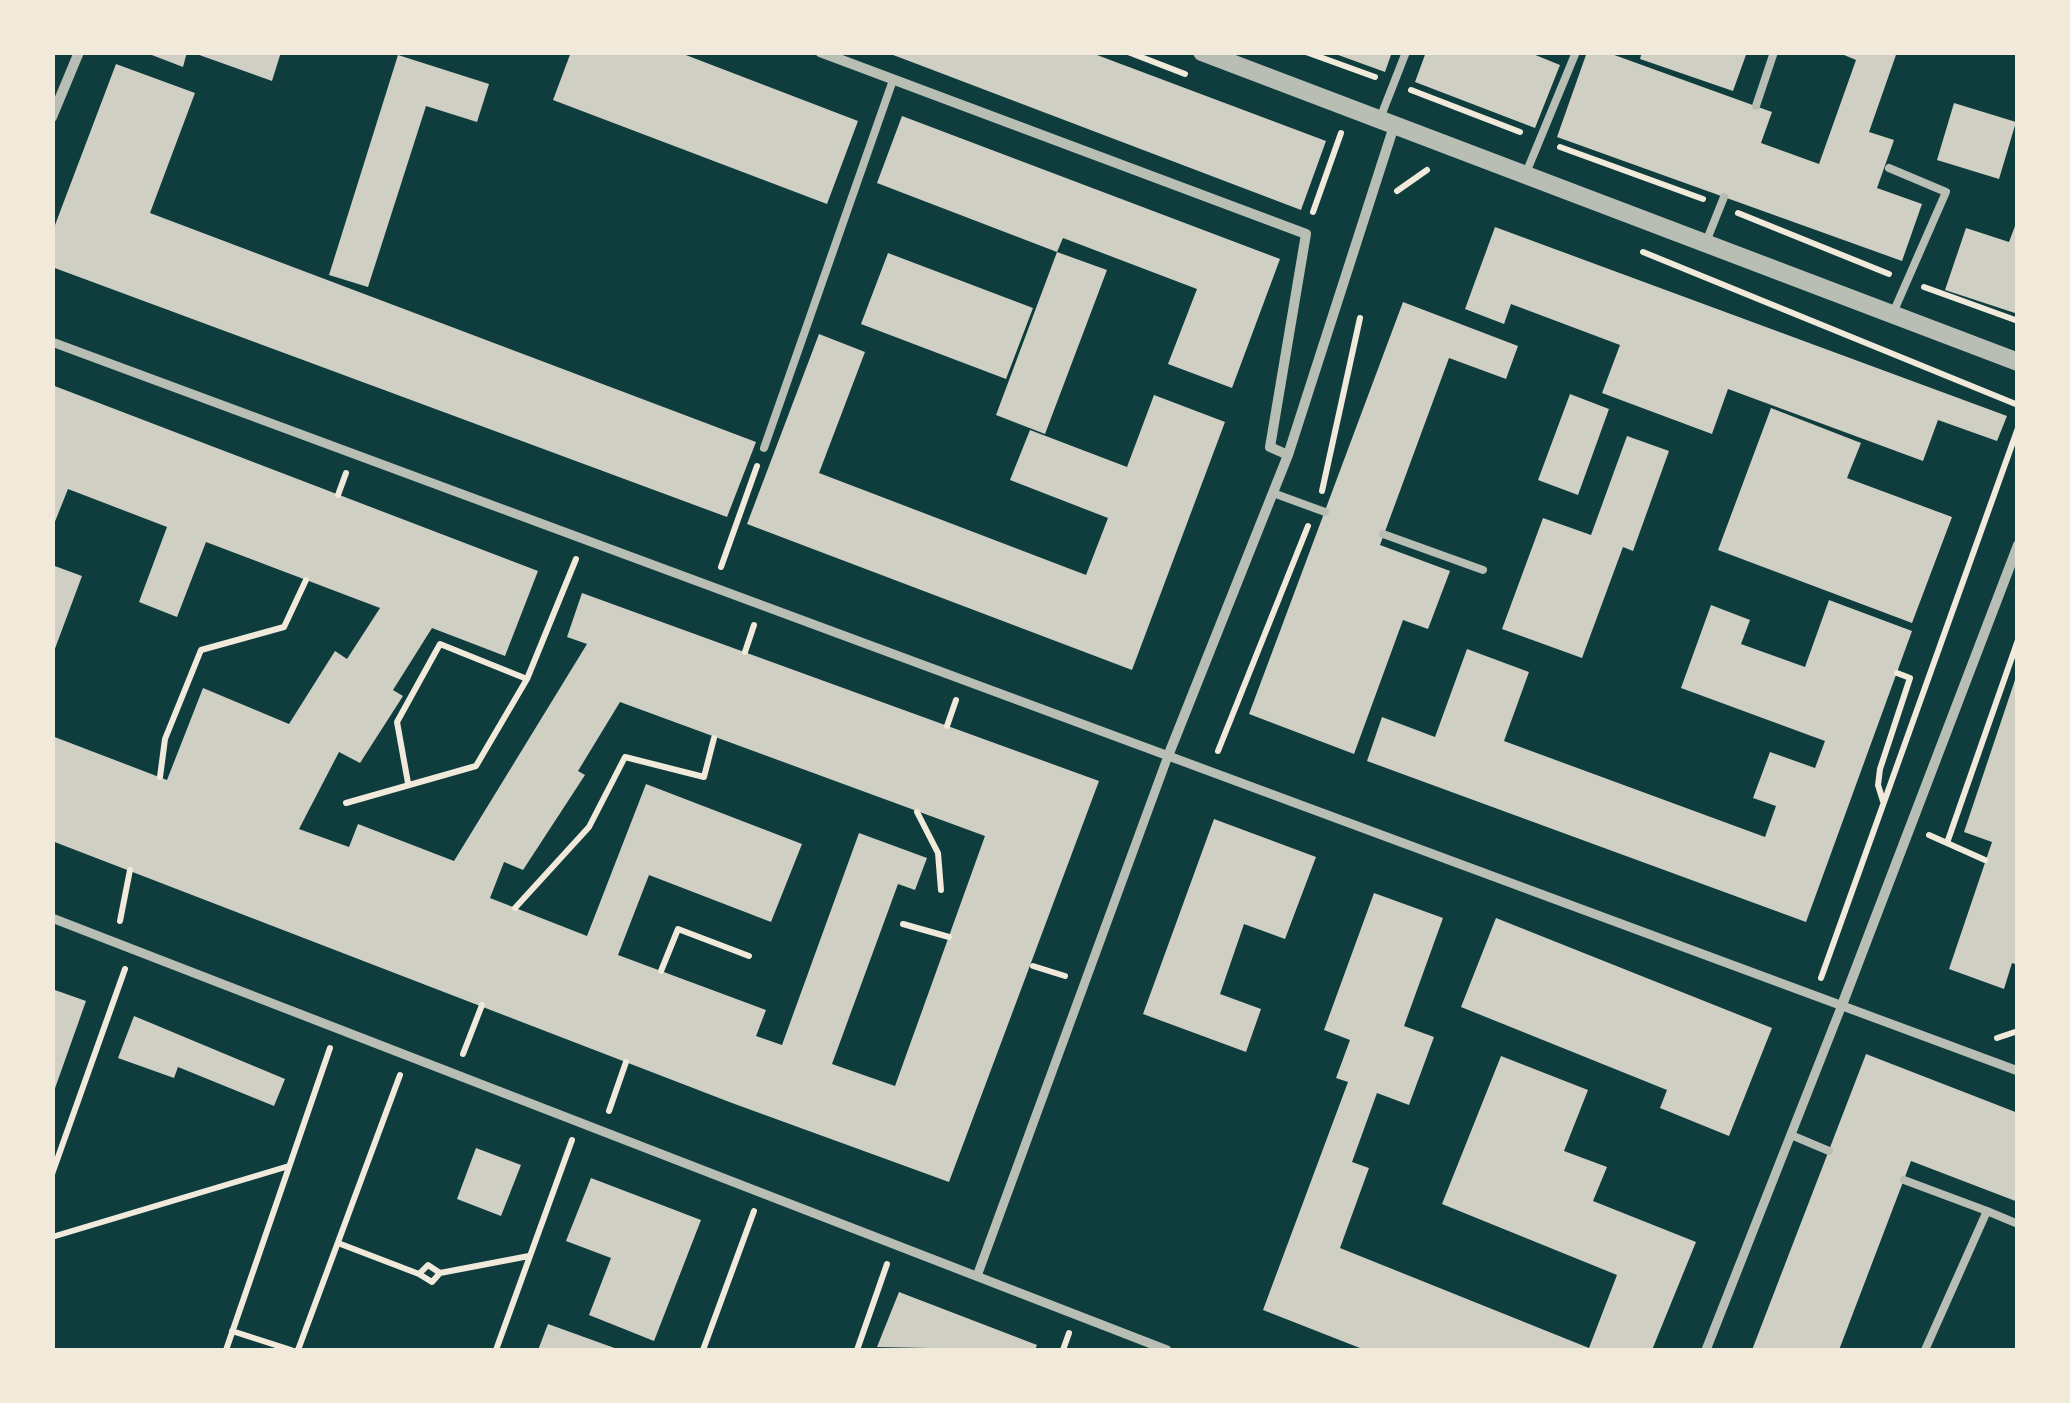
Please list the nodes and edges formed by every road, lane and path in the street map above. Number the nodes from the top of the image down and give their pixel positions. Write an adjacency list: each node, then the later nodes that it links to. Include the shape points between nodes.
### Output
1 (79, 52): 11 (street)
2 (820, 52): 8 (street)
3 (1202, 52): 12 (street)
4 (1306, 52): 9 (path)
5 (1406, 52): 9 (lane)
6 (1576, 52): 14 (lane)
7 (1774, 52): 10 (lane)
8 (893, 80): 18 (street); 27 (lane)
9 (1394, 84): 12 (lane); 14 (path)
10 (1756, 106)
11 (52, 117)
12 (1387, 124): 16 (street); 28 (street)
13 (1341, 133): 18 (path)
14 (1542, 140): 16 (lane); 17 (path)
15 (1889, 168): 20 (lane, via 1946,192)
16 (1526, 174): 19 (street)
17 (1723, 201): 19 (lane); 20 (path)
18 (1306, 234): 28 (street, via 1270,447)
19 (1706, 242): 22 (street)
20 (1909, 282): 22 (lane); 23 (path)
21 (1363, 306): 30 (path)
22 (1891, 316): 25 (street)
23 (2018, 322)
24 (52, 342): 33 (street)
25 (2018, 362)
26 (2018, 428): 46 (path)
27 (764, 448): 37 (path)
28 (1288, 455): 29 (street)
29 (1273, 493): 30 (lane); 42 (street)
30 (1315, 509): 31 (lane); 43 (path)
31 (1325, 512)
32 (1384, 534): 35 (lane)
33 (584, 539): 37 (street); 40 (path)
34 (2018, 545): 49 (street)
35 (1483, 570)
36 (306, 580): 44 (path, via 284,627 202,650 165,739)
37 (713, 587): 42 (street)
38 (2018, 640): 50 (path)
39 (1897, 673): 46 (path, via 1910,678 1880,769)
40 (528, 679): 45 (path, via 476,766); 45 (path, via 440,644 397,722)
41 (714, 738): 54 (path, via 704,777 625,757 589,827)
42 (1168, 756): 43 (street); 63 (street)
43 (1210, 771): 64 (street)
44 (160, 778)
45 (408, 783): 47 (path)
46 (1884, 802): 64 (path)
47 (346, 804)
48 (917, 812): 53 (path, via 938,853)
49 (1910, 826): 50 (path); 66 (street)
50 (1947, 843): 51 (path)
51 (1985, 860)
52 (130, 870): 58 (path)
53 (940, 890)
54 (515, 908)
55 (52, 918): 58 (street)
56 (902, 924): 57 (path)
57 (949, 936)
58 (115, 942): 59 (street)
59 (132, 948): 67 (street); 76 (path)
60 (749, 956): 62 (path, via 678,929)
61 (1033, 966): 63 (path)
62 (661, 971)
63 (1085, 983): 90 (street)
64 (1814, 995): 66 (street)
65 (482, 1005): 71 (path)
66 (1842, 1006): 70 (street); 75 (street)
67 (336, 1028): 68 (street); 78 (path)
68 (407, 1055): 71 (street); 85 (path)
69 (626, 1062): 73 (path)
70 (2018, 1070)
71 (455, 1074): 72 (street)
72 (578, 1122): 73 (street); 87 (path)
73 (602, 1131): 81 (street)
74 (52, 1133): 76 (path)
75 (1791, 1135): 77 (lane); 98 (street)
76 (65, 1138): 79 (path)
77 (1829, 1150)
78 (289, 1166): 84 (path); 91 (path)
79 (52, 1174)
80 (1904, 1180): 82 (lane)
81 (760, 1192): 86 (street); 95 (path)
82 (1987, 1211): 83 (lane); 99 (lane)
83 (2018, 1224)
84 (52, 1237)
85 (338, 1243): 89 (path); 93 (path)
86 (897, 1246): 90 (street); 96 (path, via 877,1284)
87 (530, 1256): 88 (path); 94 (path)
88 (440, 1273): 89 (path, via 428,1265); 89 (path, via 432,1282)
89 (418, 1274)
90 (977, 1276): 97 (street)
91 (232, 1331): 92 (path); 93 (path)
92 (226, 1350)
93 (295, 1350)
94 (496, 1350)
95 (703, 1350)
96 (858, 1350)
97 (1167, 1350)
98 (1706, 1350)
99 (1925, 1350)

